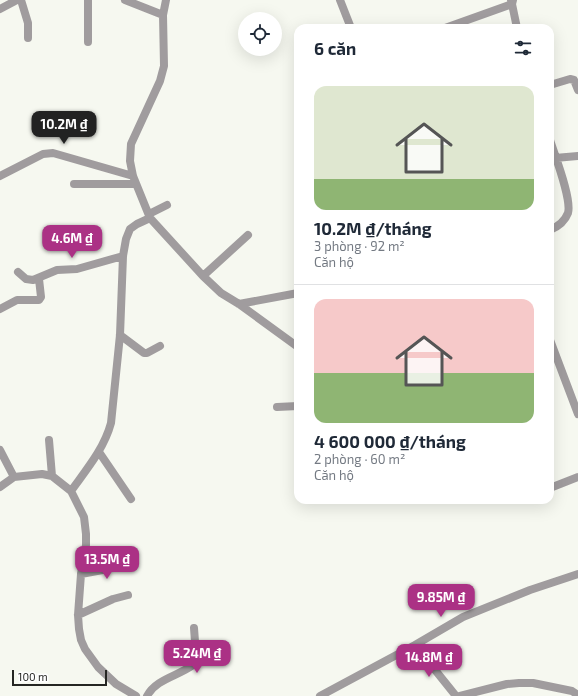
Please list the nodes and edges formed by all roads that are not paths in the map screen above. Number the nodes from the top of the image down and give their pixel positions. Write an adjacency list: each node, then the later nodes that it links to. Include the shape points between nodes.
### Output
1 (17, 0): 8 (street)
2 (21, 0): 13 (street, via 28,23)
3 (88, 0): 14 (street)
4 (125, 0): 9 (street)
5 (166, 0): 9 (street)
6 (340, 0): 10 (street)
7 (512, 1): 11 (street); 12 (street)
8 (0, 9)
9 (163, 15): 21 (street, via 164,66 160,81 131,144 130,161)
10 (349, 24)
11 (455, 24)
12 (516, 24)
13 (28, 38)
14 (88, 42)
15 (554, 84): 16 (street, via 574,80)
16 (578, 90)
17 (554, 154): 19 (street)
18 (578, 156): 19 (street)
19 (555, 158): 25 (street, via 568,196 569,208 565,219)
20 (0, 176): 21 (street, via 44,154 53,153)
21 (134, 180): 22 (street); 24 (street)
22 (74, 184)
23 (167, 205): 24 (street)
24 (149, 216): 27 (street, via 130,229); 29 (street)
25 (554, 228)
26 (248, 235): 29 (street)
27 (123, 256): 30 (street, via 77,269 56,270); 34 (street)
28 (18, 272): 30 (street, via 30,280)
29 (203, 276): 32 (street, via 221,293)
30 (39, 279): 33 (street, via 39,300 17,300)
31 (294, 293): 32 (street)
32 (239, 304): 35 (street)
33 (0, 309)
34 (120, 335): 36 (street, via 144,353); 43 (street, via 111,423)
35 (294, 344)
36 (160, 346)
37 (554, 350): 40 (street)
38 (294, 406): 39 (street)
39 (277, 407)
40 (577, 409)
41 (49, 440): 44 (street)
42 (0, 450): 45 (street)
43 (99, 452): 49 (street); 50 (street)
44 (52, 476): 45 (street, via 36,474); 49 (street)
45 (14, 477): 48 (street)
46 (578, 477): 47 (street)
47 (554, 486)
48 (0, 487)
49 (71, 491): 52 (street, via 80,508 85,526 86,545)
50 (131, 499)
51 (126, 561): 52 (street, via 108,569)
52 (81, 574): 55 (street)
53 (578, 574): 57 (street, via 463,617)
54 (128, 595): 55 (street)
55 (78, 615): 59 (street, via 81,640 92,660 116,684)
56 (194, 628): 60 (street, via 196,655 193,665 157,684)
57 (415, 645): 61 (street); 62 (street)
58 (578, 695): 63 (street, via 572,691 533,683 519,683)
59 (136, 696)
60 (147, 696)
61 (320, 696)
62 (456, 696)
63 (460, 696)

